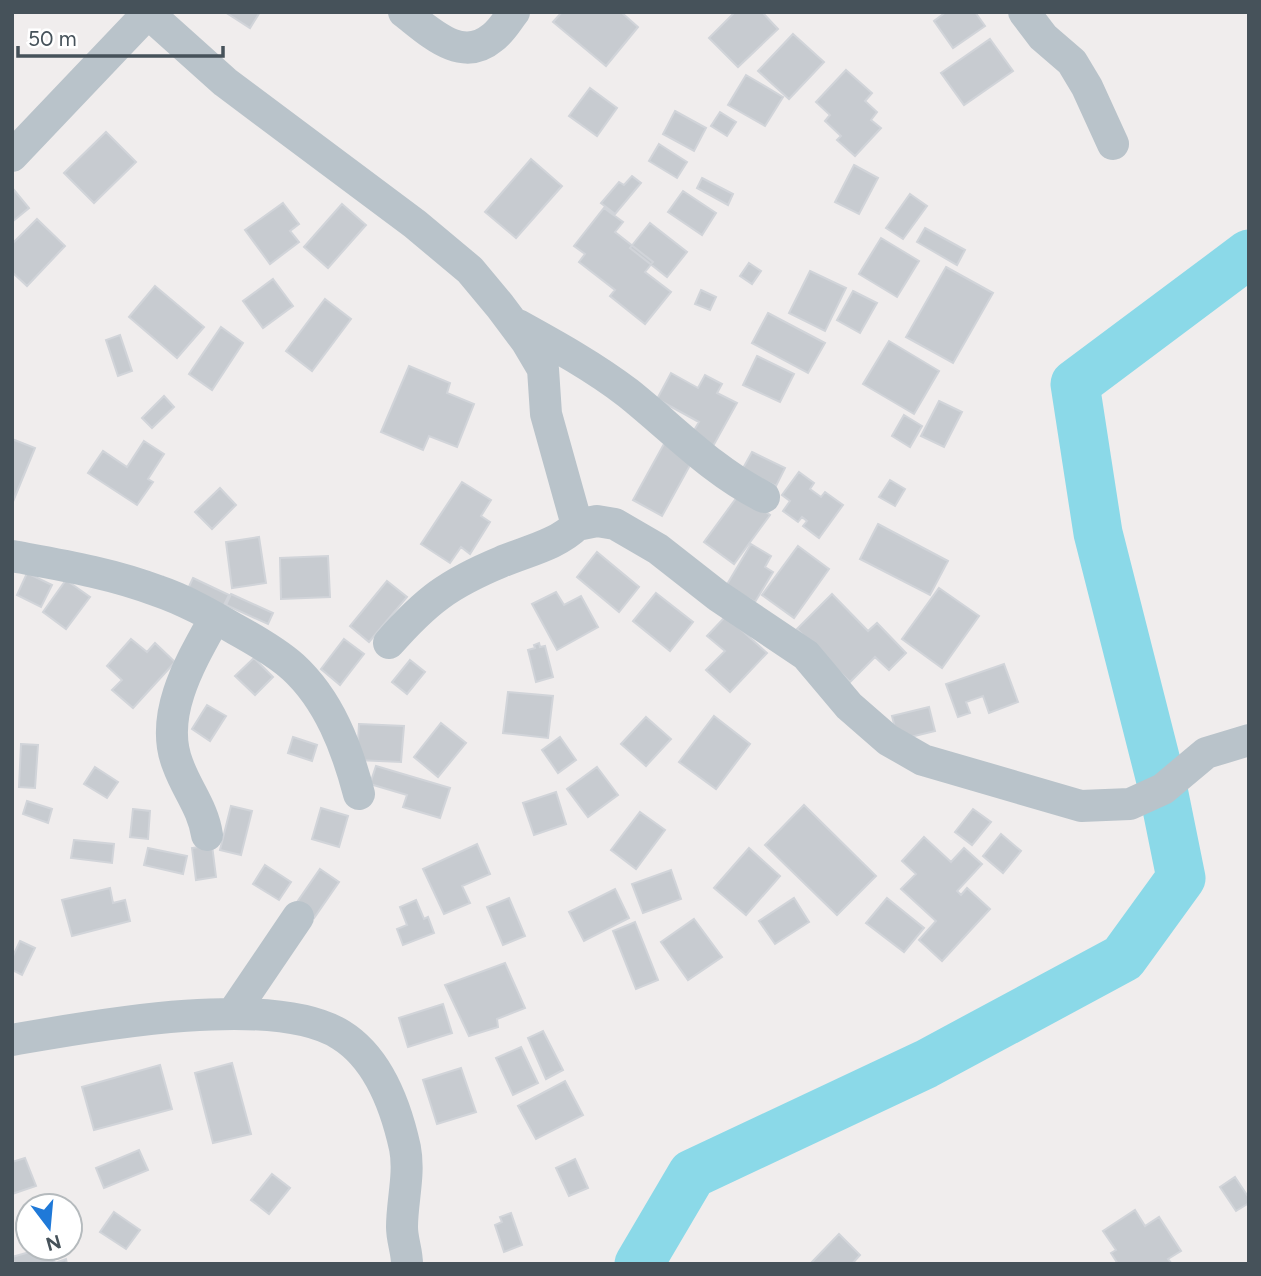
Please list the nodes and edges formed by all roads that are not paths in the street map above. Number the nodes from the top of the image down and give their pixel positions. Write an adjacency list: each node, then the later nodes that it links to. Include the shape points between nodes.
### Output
1 (404, 12): 2 (street, via 448,44 470,49 492,39)
2 (514, 12)
3 (1024, 12): 5 (street, via 1043,37 1072,62)
4 (148, 13): 6 (street); 7 (street, via 225,82 470,270)
5 (1113, 144)
6 (12, 156)
7 (511, 321): 8 (street, via 615,384 718,470); 9 (street, via 543,369 546,414)
8 (764, 497)
9 (577, 525): 12 (street, via 565,537 454,584 432,598); 13 (street, via 615,524 657,549 806,655 849,706 888,740 923,760 1081,807 1130,804 1163,789 1206,753)
10 (12, 556): 11 (street, via 139,584)
11 (215, 618): 14 (street, via 260,643 301,676 334,723 349,755); 15 (street, via 189,670 170,729 179,768 200,805)
12 (389, 643)
13 (1249, 740)
14 (359, 794)
15 (208, 835)
16 (298, 917): 17 (street)
17 (233, 1013): 18 (street, via 112,1024); 19 (street, via 313,1023 342,1035 384,1083 405,1149 402,1235)
18 (12, 1040)
19 (407, 1264)

